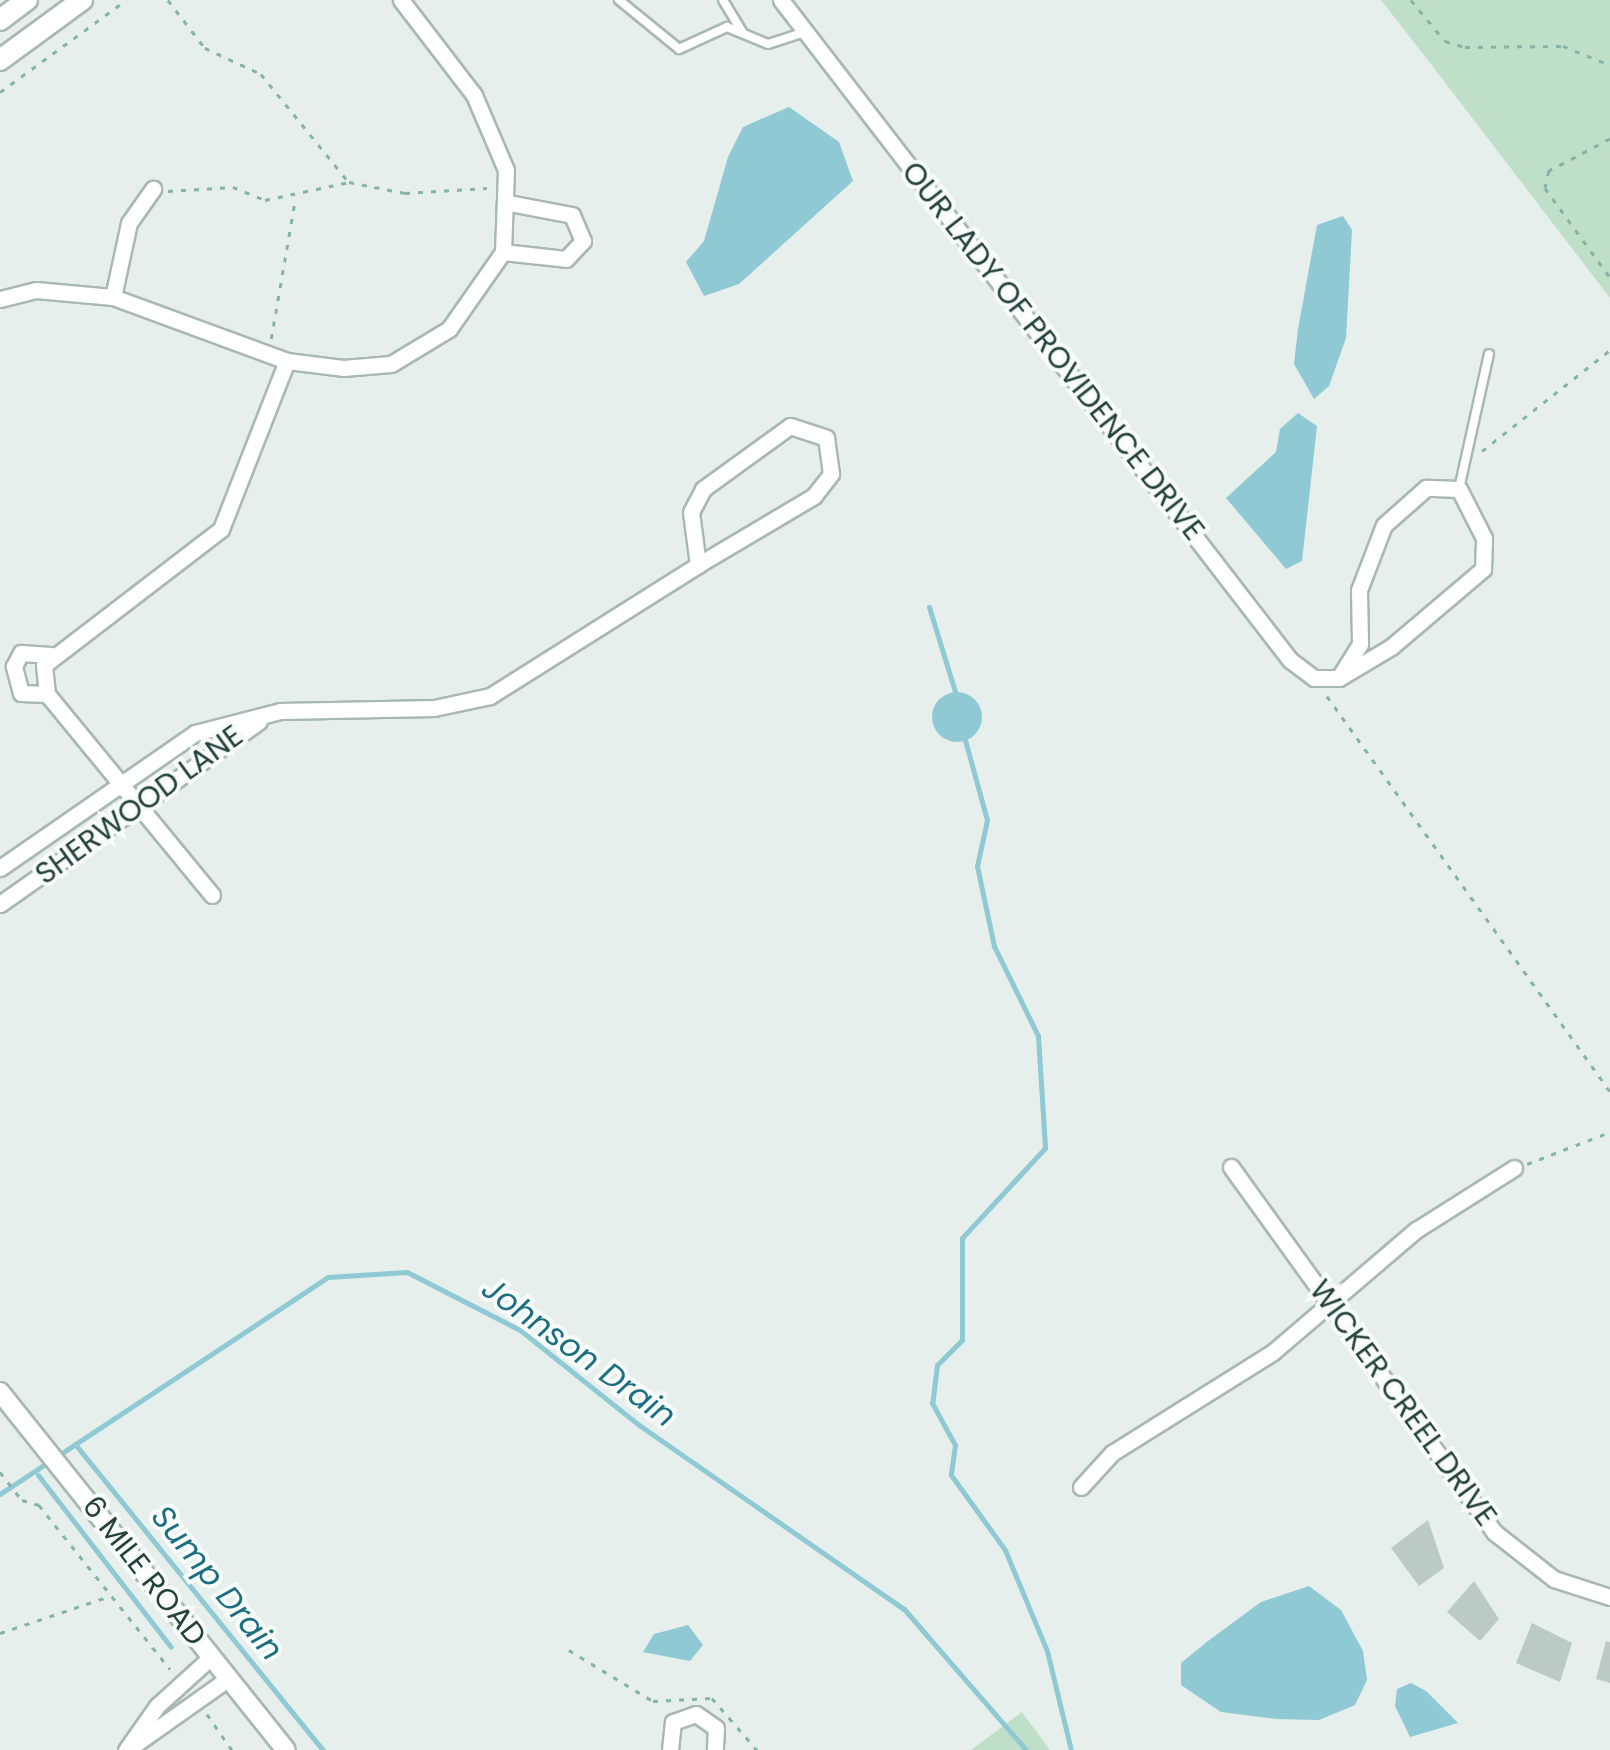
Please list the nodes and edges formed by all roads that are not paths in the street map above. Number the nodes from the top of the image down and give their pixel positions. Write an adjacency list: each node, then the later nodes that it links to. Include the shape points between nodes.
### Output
1 (27, 0): 7 (main road)
2 (82, 0): 10 (main road)
3 (401, 0): 12 (street, via 492,125)
4 (619, 0): 9 (lane, via 670,47 728,27)
5 (723, 0): 9 (lane)
6 (781, 0): 8 (street, OUR LADY OF PROVIDENCE DRIVE)
7 (0, 20)
8 (805, 32): 9 (lane, via 768,44); 21 (street, OUR LADY OF PROVIDENCE DRIVE, via 1290,660 1314,678)
9 (743, 33)
10 (0, 60)
11 (153, 189): 14 (street, via 129,224)
12 (509, 196): 13 (street); 13 (street, via 572,215 583,241 566,258)
13 (503, 252): 17 (street, via 448,329 392,364)
14 (114, 296): 15 (street, via 36,290); 17 (street)
15 (0, 299)
16 (1488, 354): 18 (lane)
17 (287, 361): 20 (street, via 221,529)
18 (1459, 489): 21 (street, via 1426,488 1384,524 1360,590 1360,644); 21 (street, via 1484,538 1483,568 1454,602)
19 (698, 565): 19 (street, SHERWOOD LANE, via 814,496 831,474 826,438 790,426 703,488 691,512); 23 (street, SHERWOOD LANE, via 490,696 434,708)
20 (51, 655): 22 (street); 22 (street, via 21,653 14,666 21,693)
21 (1339, 678)
22 (47, 694): 24 (street)
23 (280, 711): 24 (street, SHERWOOD LANE, via 195,733); 25 (street, SHERWOOD LANE, via 224,740)
24 (118, 784): 25 (street); 26 (street, SHERWOOD LANE)
25 (134, 808): 27 (street); 28 (street, SHERWOOD LANE)
26 (0, 868)
27 (212, 895)
28 (0, 904)
29 (1231, 1167): 31 (street, WICKER CREEL DRIVE)
30 (1514, 1168): 31 (street)
31 (1330, 1300): 33 (street, via 1273,1352 1112,1454); 34 (street, WICKER CREEL DRIVE, via 1507,1545 1554,1578)
32 (0, 1392): 35 (street, 6 MILE ROAD)
33 (1081, 1487)
34 (1610, 1597)
35 (212, 1658): 36 (street, 6 MILE ROAD); 37 (street)
36 (229, 1678): 37 (street); 38 (street, 6 MILE ROAD)
37 (126, 1750)
38 (286, 1750)
39 (670, 1750): 40 (street, via 669,1729 688,1714 711,1721)
40 (716, 1750)

